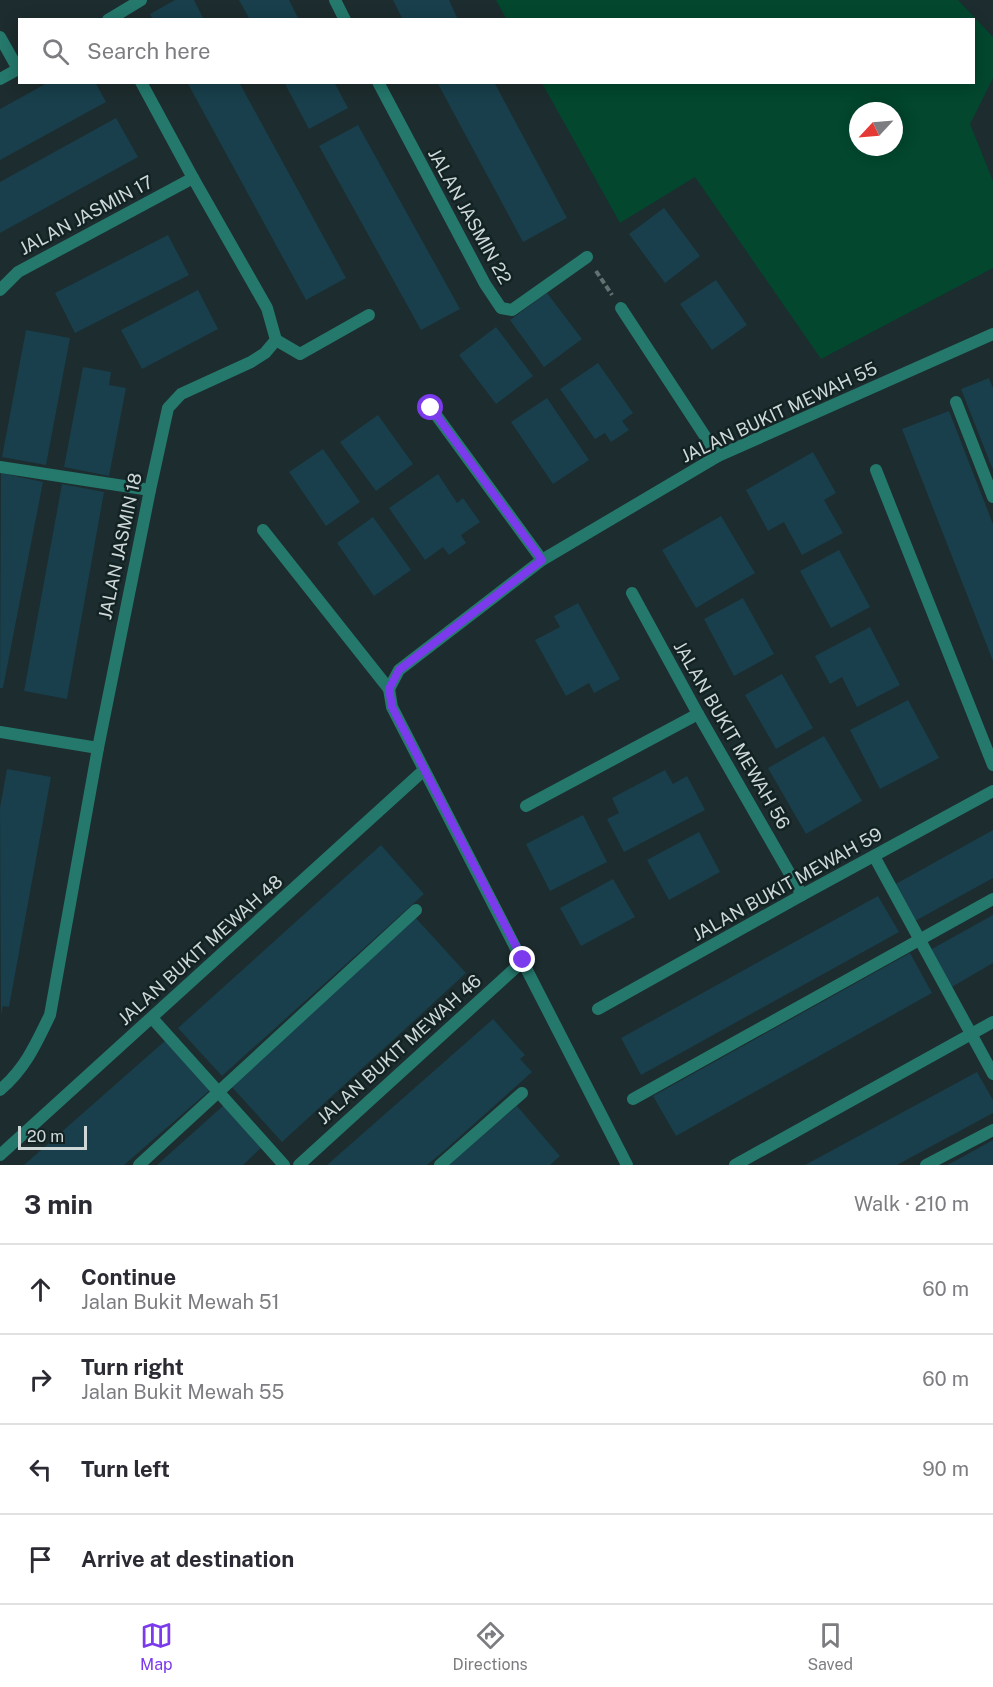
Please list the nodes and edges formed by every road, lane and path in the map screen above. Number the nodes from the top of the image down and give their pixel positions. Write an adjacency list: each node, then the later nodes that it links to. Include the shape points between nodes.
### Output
1 (141, 0): 3 (street)
2 (334, 0): 4 (street)
3 (110, 18)
4 (344, 18)
5 (0, 37): 6 (street)
6 (18, 66)
7 (18, 69): 8 (street)
8 (0, 78)
9 (142, 84): 11 (street)
10 (379, 84): 12 (street, JALAN JASMIN 22, via 501,308 512,310)
11 (192, 178): 13 (street, JALAN JASMIN 17, via 18,272); 17 (street, via 267,308)
12 (586, 257): 14 (path)
13 (0, 290)
14 (621, 308): 20 (street)
15 (369, 315): 17 (street, via 300,354)
16 (993, 334): 20 (street, JALAN BUKIT MEWAH 55)
17 (276, 340): 23 (street, JALAN JASMIN 18, via 251,362 181,394 168,408)
18 (956, 402): 24 (street)
19 (431, 408): 26 (street)
20 (718, 456): 26 (street, JALAN BUKIT MEWAH 55)
21 (0, 466): 23 (street)
22 (876, 470): 32 (street)
23 (150, 490): 31 (street, JALAN JASMIN 18)
24 (993, 498)
25 (263, 530): 28 (street)
26 (542, 560): 28 (street, JALAN BUKIT MEWAH 55, via 399,670)
27 (632, 593): 29 (street, JALAN BUKIT MEWAH 56)
28 (389, 689): 33 (street, via 392,707)
29 (698, 714): 35 (street); 37 (street, JALAN BUKIT MEWAH 56)
30 (0, 732): 31 (street)
31 (98, 748): 47 (street, JALAN JASMIN 18, via 50,1015 33,1051)
32 (993, 765)
33 (423, 771): 41 (street); 43 (street, JALAN BUKIT MEWAH 48)
34 (993, 791): 36 (street, JALAN BUKIT MEWAH 59)
35 (526, 806)
36 (874, 856): 37 (street, JALAN BUKIT MEWAH 59); 40 (street)
37 (802, 895): 42 (street, JALAN BUKIT MEWAH 59)
38 (993, 899): 40 (street)
39 (416, 910): 48 (street)
40 (919, 939): 45 (street); 50 (street)
41 (523, 960): 55 (street, JALAN BUKIT MEWAH 46); 57 (street)
42 (598, 1009)
43 (152, 1018): 48 (street); 52 (street, JALAN BUKIT MEWAH 48)
44 (993, 1022): 45 (street)
45 (971, 1034): 46 (street); 58 (street)
46 (993, 1074)
47 (0, 1090)
48 (218, 1092): 53 (street); 54 (street)
49 (522, 1093): 56 (street)
50 (633, 1100)
51 (993, 1130): 59 (street)
52 (0, 1155)
53 (139, 1165)
54 (284, 1165)
55 (299, 1165)
56 (440, 1165)
57 (627, 1165)
58 (735, 1165)
59 (926, 1165)

